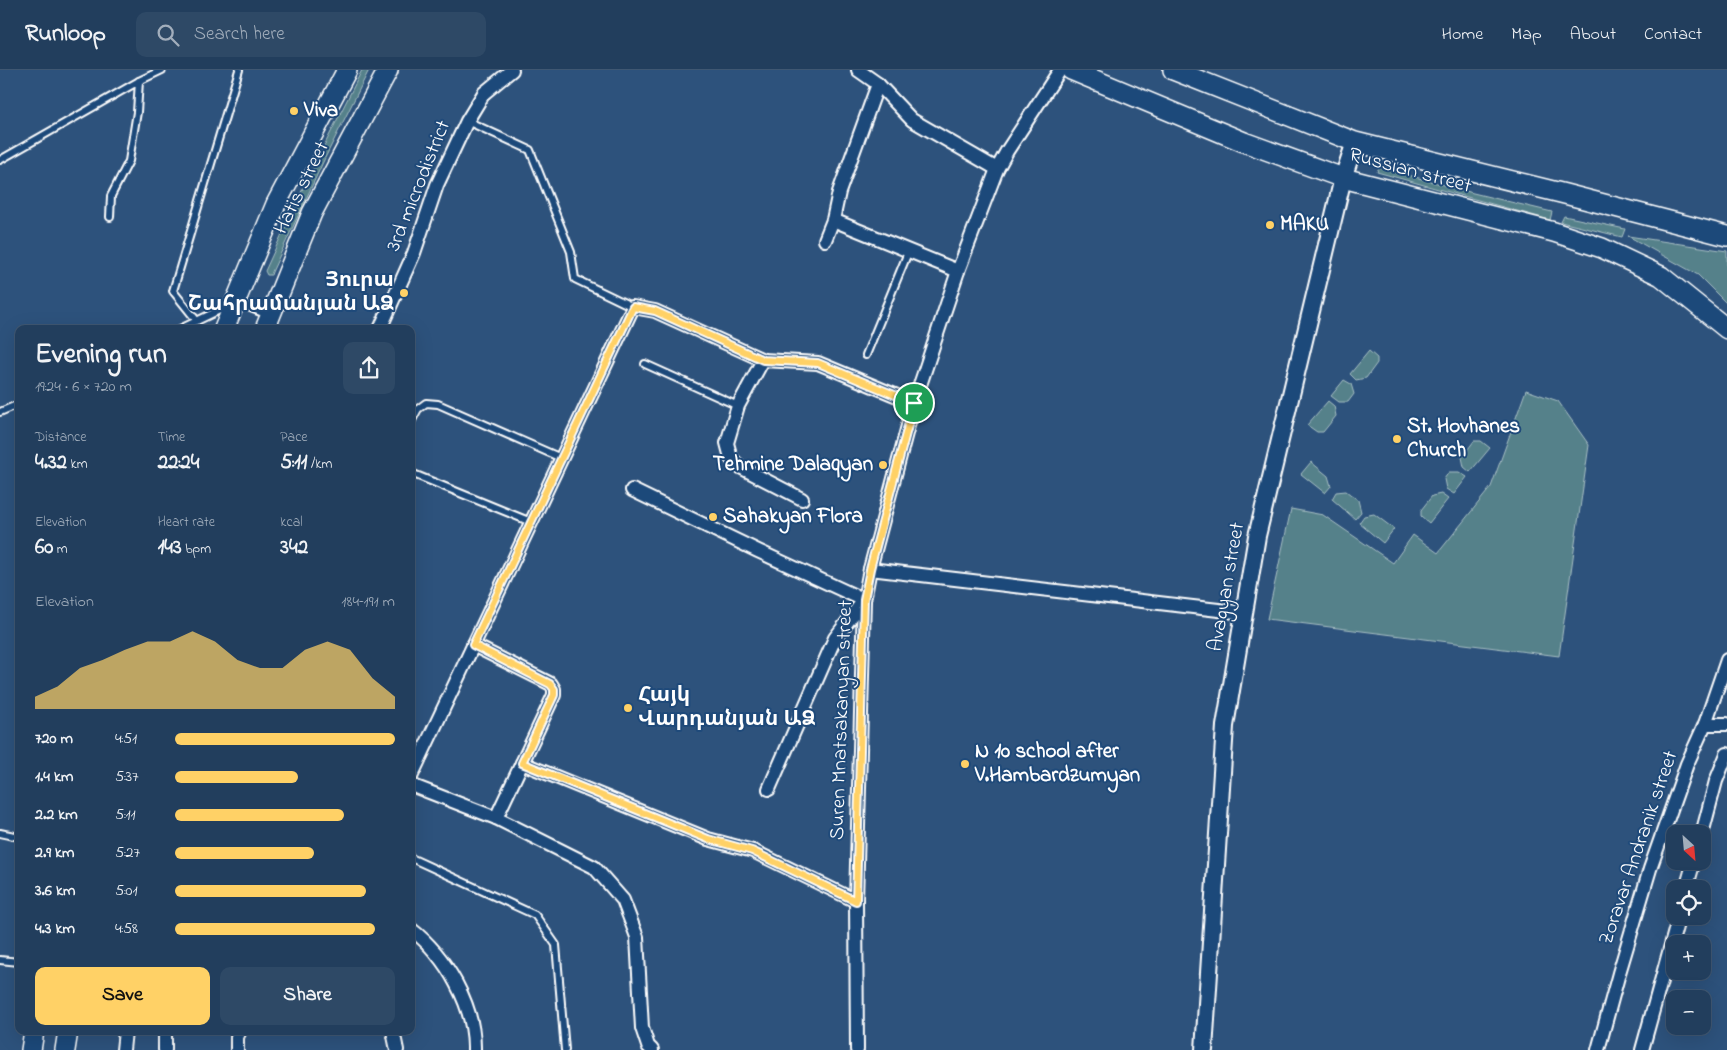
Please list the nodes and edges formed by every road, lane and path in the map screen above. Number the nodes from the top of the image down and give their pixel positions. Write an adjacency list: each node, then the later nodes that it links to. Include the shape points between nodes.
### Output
1 (162, 70): 10 (lane)
2 (239, 70): 25 (lane, via 174,291)
3 (347, 70): 23 (main road, Hatis street, via 276,204)
4 (388, 70): 26 (main road, Hatis street, via 312,213)
5 (512, 70): 12 (street, 3rd microdistrict, via 484,93)
6 (858, 70): 11 (street)
7 (1060, 70): 15 (street, Suren Mnatsakanyan street)
8 (1071, 70): 16 (main road, Russian street, via 1244,142)
9 (1173, 70): 13 (main road, Russian street)
10 (139, 80): 14 (lane); 17 (lane, via 129,160 111,196)
11 (878, 84): 15 (street, via 912,120); 18 (street, via 839,192)
12 (467, 120): 24 (lane, via 530,150 571,252 575,279); 29 (street, 3rd microdistrict, via 437,185 414,253)
13 (1354, 142): 16 (street, Avagyan street); 19 (main road, Russian street)
14 (0, 160)
15 (997, 169): 22 (street, Suren Mnatsakanyan street)
16 (1343, 178): 30 (main road, Russian street, via 1554,232 1602,248 1661,276); 46 (street, Avagyan street, via 1257,536)
17 (110, 217)
18 (833, 220): 20 (street); 21 (street)
19 (1727, 236)
20 (825, 240)
21 (909, 250): 22 (street); 31 (lane)
22 (958, 271): 34 (street, Suren Mnatsakanyan street)
23 (235, 302): 25 (lane); 26 (lane); 28 (main road, Hatis street)
24 (633, 307): 32 (street, via 655,311); 39 (street)
25 (197, 321): 27 (lane)
26 (267, 322)
27 (188, 325)
28 (226, 325)
29 (382, 325)
30 (1727, 329)
31 (866, 355)
32 (763, 360): 34 (street, via 818,363); 36 (street)
33 (645, 364): 36 (lane)
34 (914, 403): 44 (street, Suren Mnatsakanyan street)
35 (15, 406): 37 (lane)
36 (738, 406): 42 (street, via 727,443 731,458 740,467)
37 (0, 412)
38 (415, 415): 39 (lane, via 426,403 438,404)
39 (561, 458): 43 (street)
40 (415, 475): 43 (lane)
41 (632, 490): 45 (street)
42 (802, 499)
43 (531, 522): 47 (street)
44 (870, 569): 45 (street, Suren Mnatsakanyan street); 46 (street)
45 (864, 600): 55 (street, via 835,638); 61 (street, Suren Mnatsakanyan street)
46 (1244, 613): 82 (street, Avagyan street, via 1225,726)
47 (473, 645): 52 (street, via 554,689); 53 (street)
48 (1727, 660): 49 (street, Zoravar Andranik street)
49 (1705, 724): 50 (street); 83 (street, Zoravar Andranik street, via 1687,764 1650,869)
50 (1727, 724)
51 (1727, 754): 57 (street)
52 (522, 763): 56 (street); 61 (street, via 708,839 752,851)
53 (415, 768)
54 (415, 787): 56 (street)
55 (769, 789)
56 (496, 818): 80 (street, via 594,868 623,900 637,937 642,1028)
57 (1704, 825)
58 (0, 833): 59 (lane)
59 (15, 836)
60 (415, 860): 79 (lane, via 535,915 556,945)
61 (856, 901): 81 (street, Suren Mnatsakanyan street)
62 (1677, 925): 84 (street)
63 (415, 933): 78 (street, via 451,974 466,1003 474,1035)
64 (0, 960): 65 (lane)
65 (15, 962)
66 (33, 1035): 72 (main road)
67 (67, 1035): 73 (main road)
68 (125, 1035): 74 (street)
69 (165, 1035): 75 (street)
70 (239, 1035): 76 (street)
71 (394, 1035): 77 (street)
72 (31, 1050)
73 (65, 1050)
74 (123, 1050)
75 (165, 1050)
76 (237, 1050)
77 (397, 1050)
78 (474, 1050)
79 (565, 1050)
80 (652, 1050)
81 (857, 1050)
82 (1204, 1050)
83 (1598, 1050)
84 (1642, 1050)

